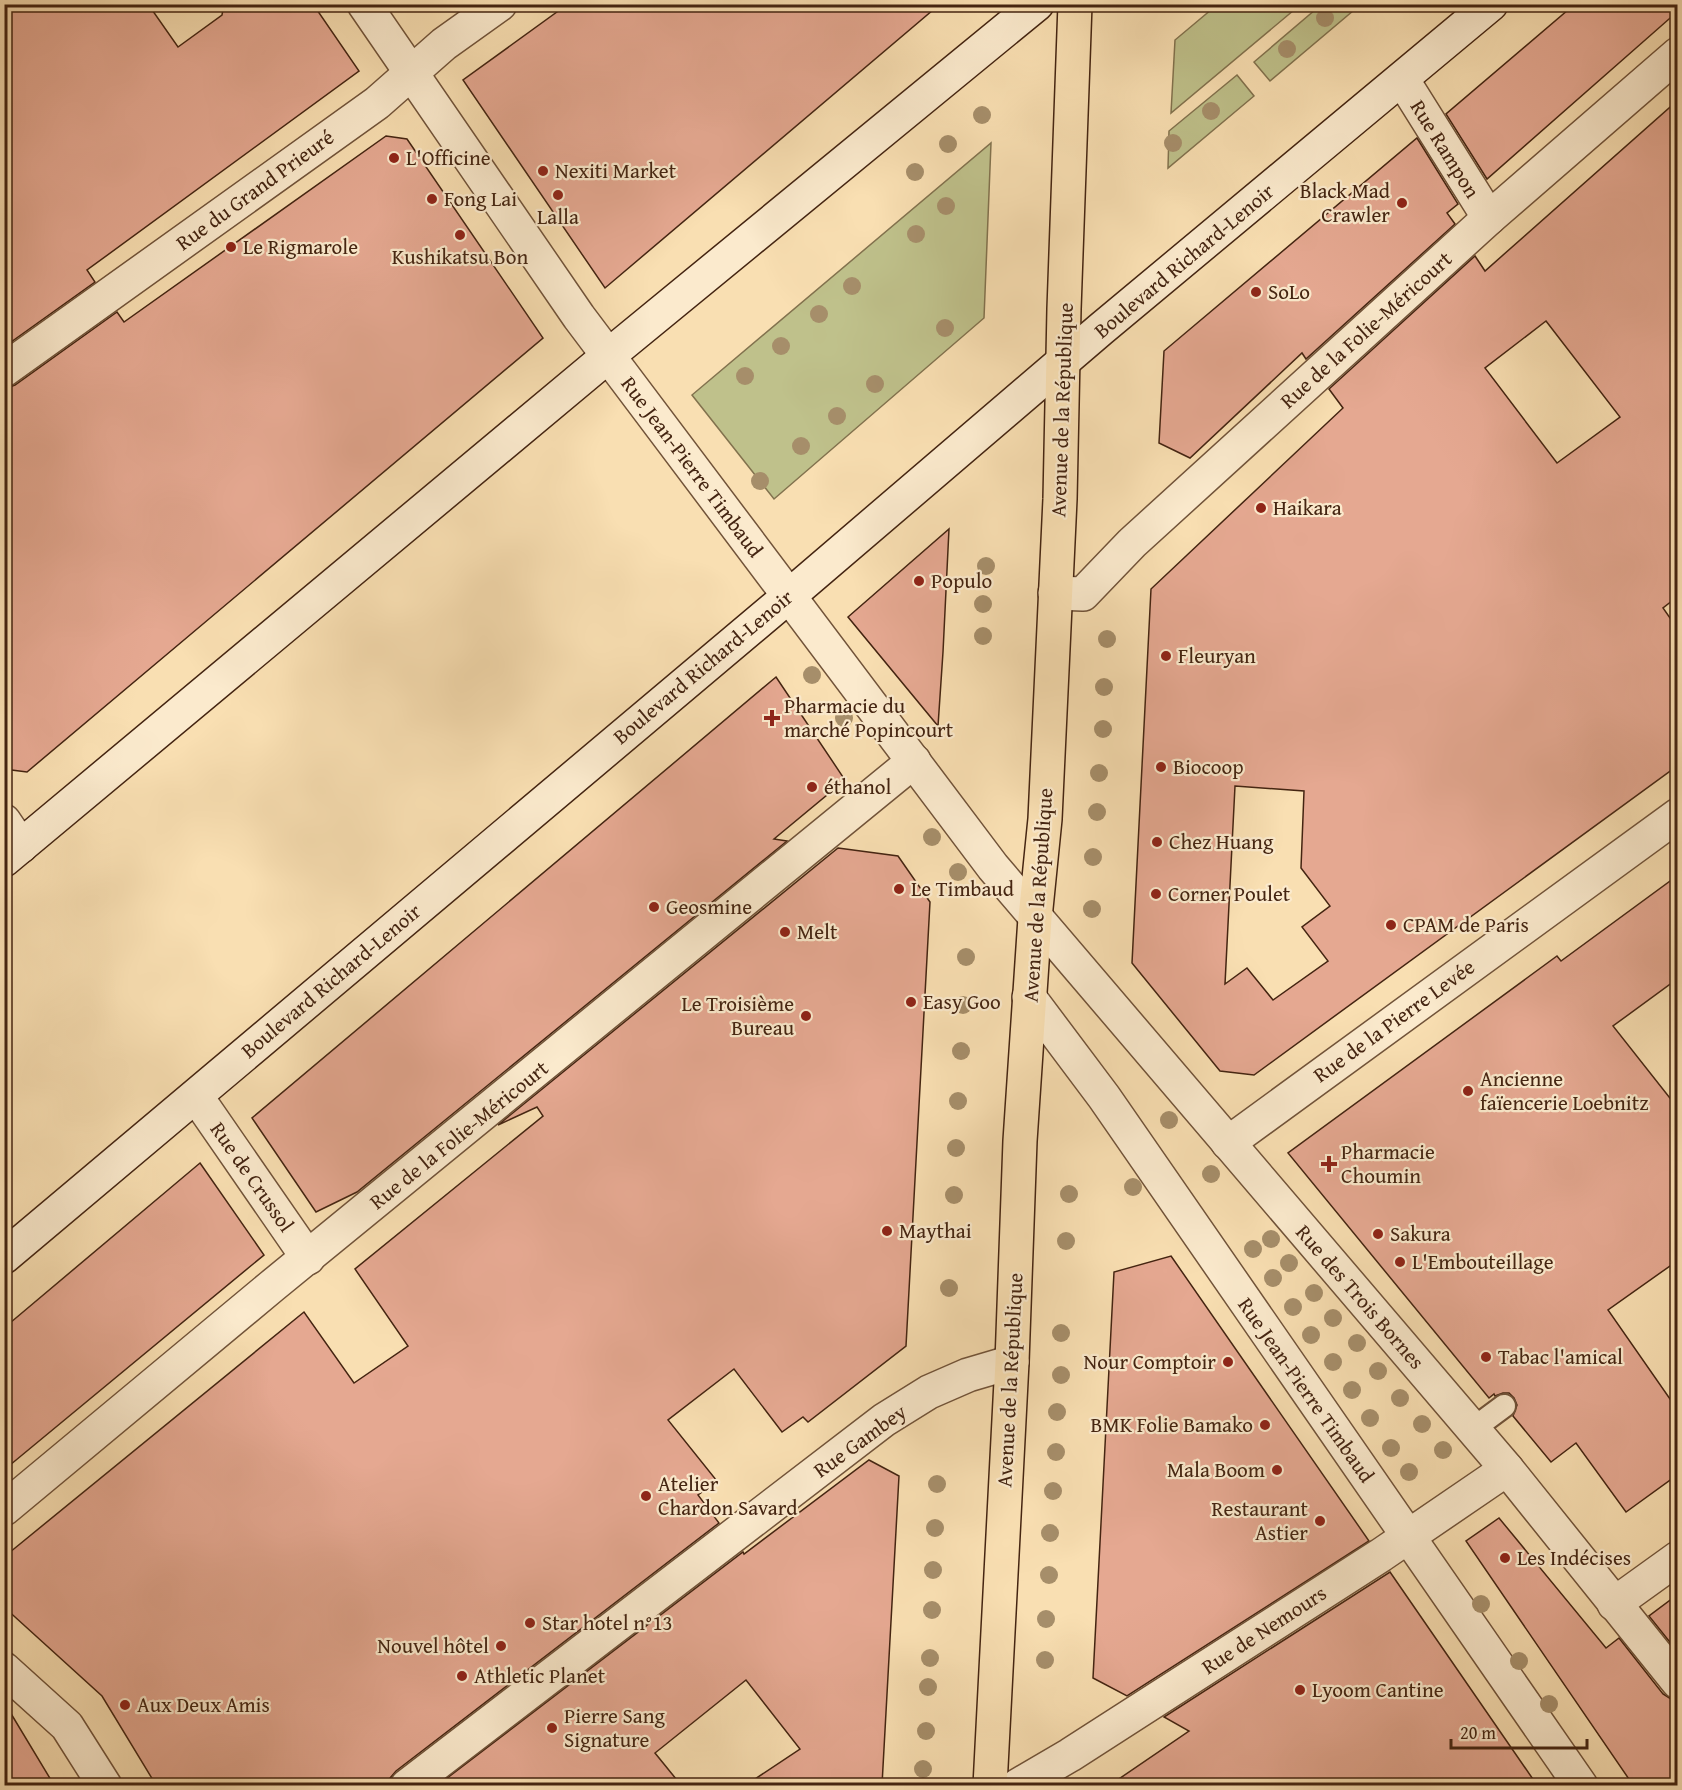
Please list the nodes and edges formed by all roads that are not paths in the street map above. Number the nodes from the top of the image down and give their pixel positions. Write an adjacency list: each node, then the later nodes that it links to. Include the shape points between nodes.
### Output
1 (364, 4): 7 (street, Rue Jean-Pierre Timbaud)
2 (500, 4): 7 (street, Rue du Grand Prieuré)
3 (1037, 4): 10 (street)
4 (1075, 4): 11 (main road, Avenue de la République)
5 (1491, 4): 8 (street, Boulevard Richard-Lenoir)
6 (1677, 54): 9 (street, Rue de la Folie-Méricourt)
7 (410, 72): 10 (street, Rue Jean-Pierre Timbaud); 12 (street, Rue du Grand Prieuré, via 377,103)
8 (1402, 79): 9 (street, Rue Rampon); 11 (street, Boulevard Richard-Lenoir)
9 (1489, 218): 13 (street, Rue de la Folie-Méricourt, via 1132,543 1083,594)
10 (608, 356): 14 (street, Rue Jean-Pierre Timbaud); 17 (street)
11 (1063, 362): 13 (main road, Avenue de la République); 14 (street, Boulevard Richard-Lenoir)
12 (4, 370)
13 (1055, 593): 18 (main road, Avenue de la République, via 1045,819)
14 (789, 596): 15 (street, Rue Jean-Pierre Timbaud); 20 (street, Boulevard Richard-Lenoir)
15 (914, 761): 18 (street, Rue Jean-Pierre Timbaud); 23 (street, Rue de la Folie-Méricourt)
16 (1677, 815): 21 (street, Rue de la Pierre Levée)
17 (10, 842)
18 (1035, 918): 19 (main road, Avenue de la République); 21 (street, Rue des Trois Bornes)
19 (1029, 997): 24 (main road, Avenue de la République); 29 (street, Rue Jean-Pierre Timbaud, via 1104,1097)
20 (195, 1096): 22 (street, Boulevard Richard-Lenoir); 23 (street, Rue de Crussol)
21 (1228, 1143): 26 (street, Rue des Trois Bornes)
22 (4, 1257)
23 (309, 1258): 28 (street, Rue de la Folie-Méricourt)
24 (1012, 1362): 35 (street, Rue Gambey, via 929,1392 884,1420); 36 (main road, Avenue de la République)
25 (1504, 1406): 26 (lane)
26 (1473, 1429): 27 (street, Rue des Trois Bornes)
27 (1507, 1468): 29 (street, Rue de Nemours); 31 (street, Rue des Trois Bornes)
28 (4, 1509)
29 (1407, 1537): 37 (street, Rue de Nemours, via 1070,1755); 38 (street, Rue Jean-Pierre Timbaud)
30 (1677, 1558): 31 (street)
31 (1614, 1604): 33 (street, Rue des Trois Bornes)
32 (4, 1669): 34 (street, via 67,1726)
33 (1677, 1682)
34 (105, 1785)
35 (407, 1785)
36 (990, 1785)
37 (1017, 1785)
38 (1581, 1785)

